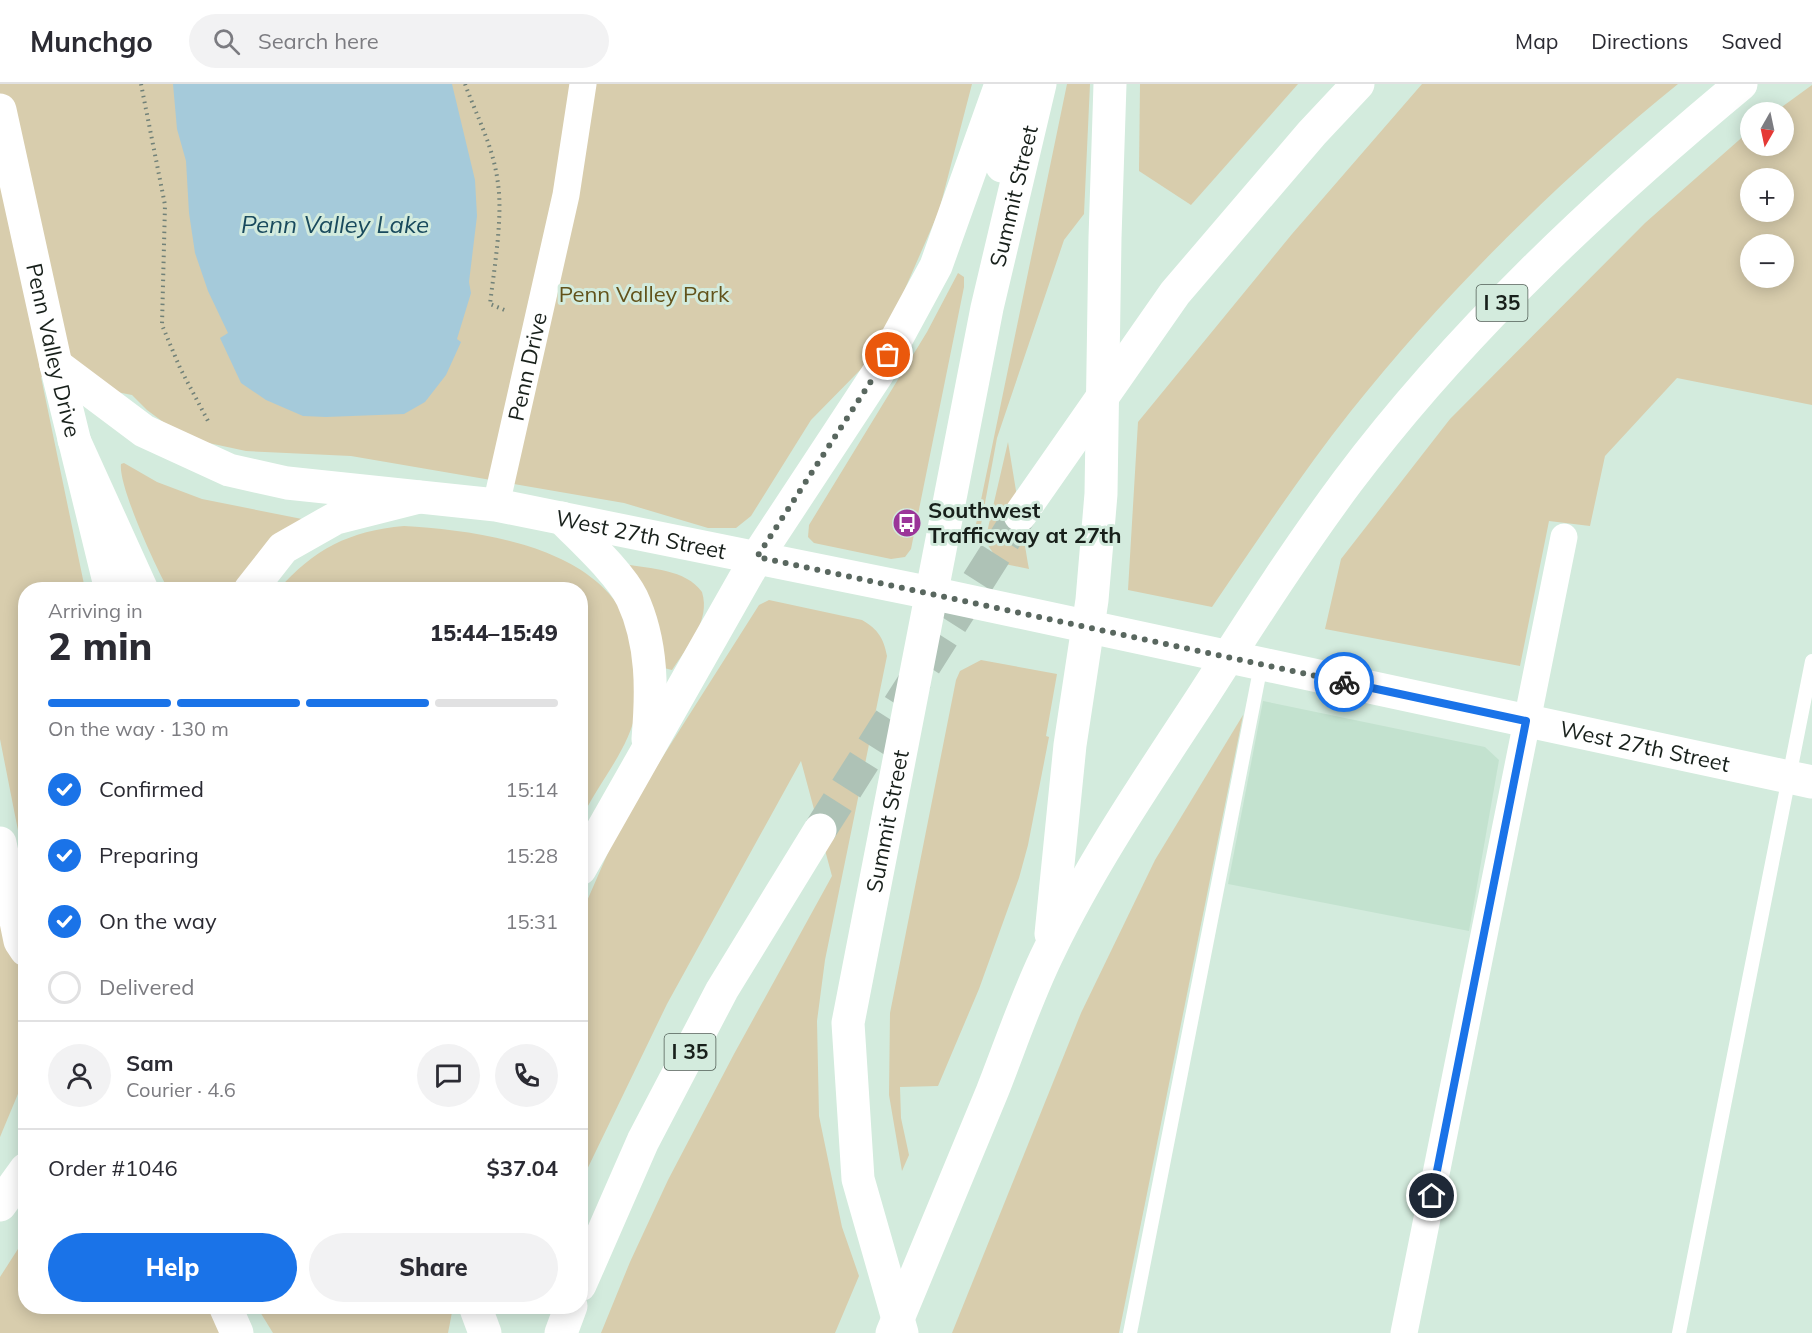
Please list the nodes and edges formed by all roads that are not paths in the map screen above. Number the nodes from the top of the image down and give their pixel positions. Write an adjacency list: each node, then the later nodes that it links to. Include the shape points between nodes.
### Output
1 (583, 84): 13 (street, Penn Drive, via 566,195)
2 (1001, 84): 17 (main road, via 936,266 878,373)
3 (1011, 84): 9 (main road, Summit Street)
4 (1040, 84): 9 (main road, Summit Street)
5 (1358, 84): 14 (main road, via 1175,293)
6 (1741, 84): 31 (main road, I 35, via 1583,223 1494,311 1349,479 1296,553 1159,764 1089,876)
7 (1109, 92): 31 (main road, via 1101,494 1092,600 1070,745)
8 (0, 110): 10 (main road, Penn Valley Drive)
9 (987, 308): 21 (main road, Summit Street)
10 (56, 365): 11 (main road, Penn Valley Drive); 12 (main road, West 27th Street, via 144,431 229,470 287,483)
11 (74, 440): 18 (main road, Penn Valley Drive); 19 (main road)
12 (419, 497): 13 (main road, West 27th Street); 20 (main road, via 336,518 283,548)
13 (496, 505): 15 (main road, West 27th Street)
14 (1020, 515)
15 (562, 518): 17 (main road, West 27th Street); 25 (main road, via 632,597 645,638 653,686)
16 (1564, 537): 24 (street)
17 (757, 557): 21 (main road, West 27th Street); 25 (main road)
18 (109, 582)
19 (138, 582)
20 (256, 582)
21 (931, 593): 23 (main road, West 27th Street); 44 (main road, Summit Street, via 848,1023 858,1179)
22 (1812, 661): 26 (lane)
23 (1261, 665): 24 (main road, West 27th Street); 45 (lane)
24 (1526, 721): 26 (main road, West 27th Street); 46 (street)
25 (647, 750): 29 (main road)
26 (1800, 780): 47 (lane)
27 (820, 830): 34 (main road, I 35, via 722,990 643,1141)
28 (0, 843): 30 (main road)
29 (588, 855)
30 (18, 931)
31 (1049, 950): 43 (main road, I 35)
32 (18, 1180): 33 (main road)
33 (0, 1205)
34 (588, 1267)
35 (229, 1314): 39 (main road)
36 (467, 1314): 40 (main road)
37 (478, 1314): 41 (main road)
38 (568, 1314): 42 (main road)
39 (237, 1333)
40 (463, 1333)
41 (485, 1333)
42 (561, 1333)
43 (892, 1333)
44 (902, 1333)
45 (1130, 1333)
46 (1404, 1333)
47 (1679, 1333)

